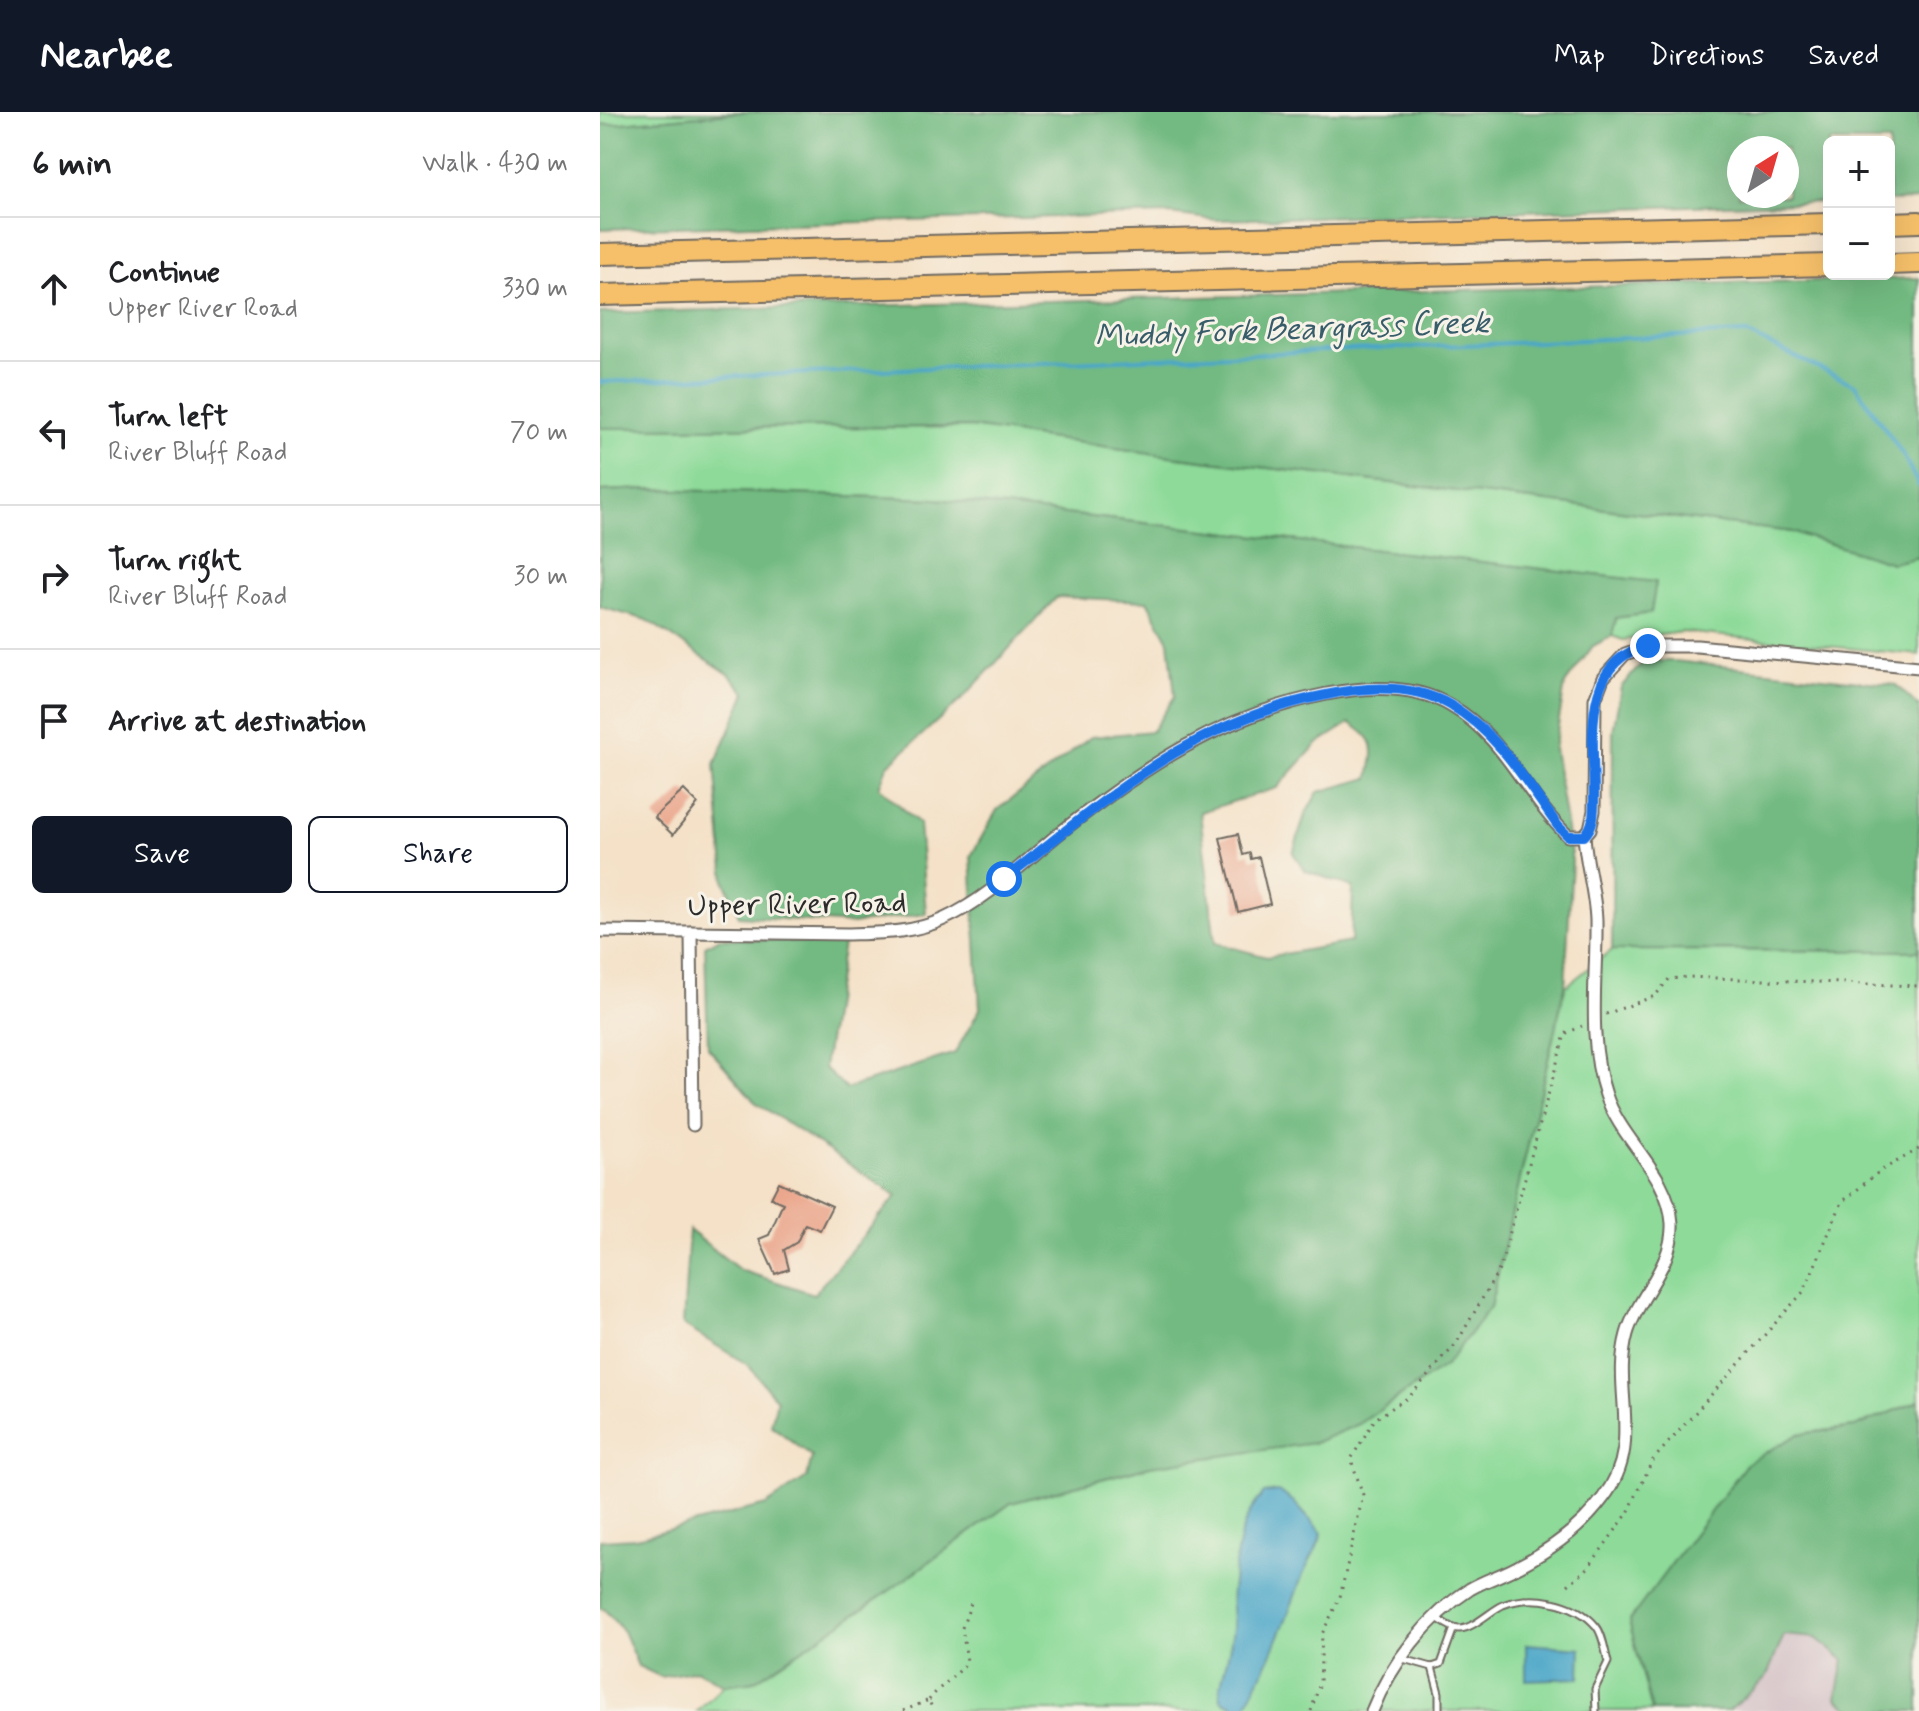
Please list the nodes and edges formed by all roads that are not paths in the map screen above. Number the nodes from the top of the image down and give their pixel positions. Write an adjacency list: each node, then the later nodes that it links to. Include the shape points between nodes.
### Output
1 (1919, 222): 2 (highway)
2 (1895, 223)
3 (1823, 224): 4 (highway)
4 (600, 254)
5 (1919, 263): 6 (highway)
6 (1895, 264)
7 (1823, 265): 8 (highway)
8 (600, 295)
9 (1919, 667): 10 (street, via 1697,646 1648,646 1625,654 1603,678 1595,699 1594,811)
10 (1584, 836): 12 (street, Upper River Road, via 1568,836 1499,746 1451,705 1391,688 1342,692 1262,709 1174,751 970,904 926,926 861,934); 14 (street, via 1596,919 1599,1070 1613,1113 1669,1205 1669,1249 1627,1334 1626,1444 1607,1494 1556,1545 1472,1588)
11 (600, 931): 12 (street, Upper River Road)
12 (691, 932): 13 (street)
13 (693, 1125)
14 (1436, 1617): 15 (lane); 16 (street)
15 (1454, 1628): 17 (lane, via 1446,1656); 20 (lane, via 1463,1629 1522,1599 1544,1599 1580,1614 1597,1627 1608,1662 1595,1689)
16 (1403, 1659): 17 (lane); 18 (street)
17 (1432, 1667): 19 (lane)
18 (1372, 1711)
19 (1439, 1711)
20 (1596, 1711)

